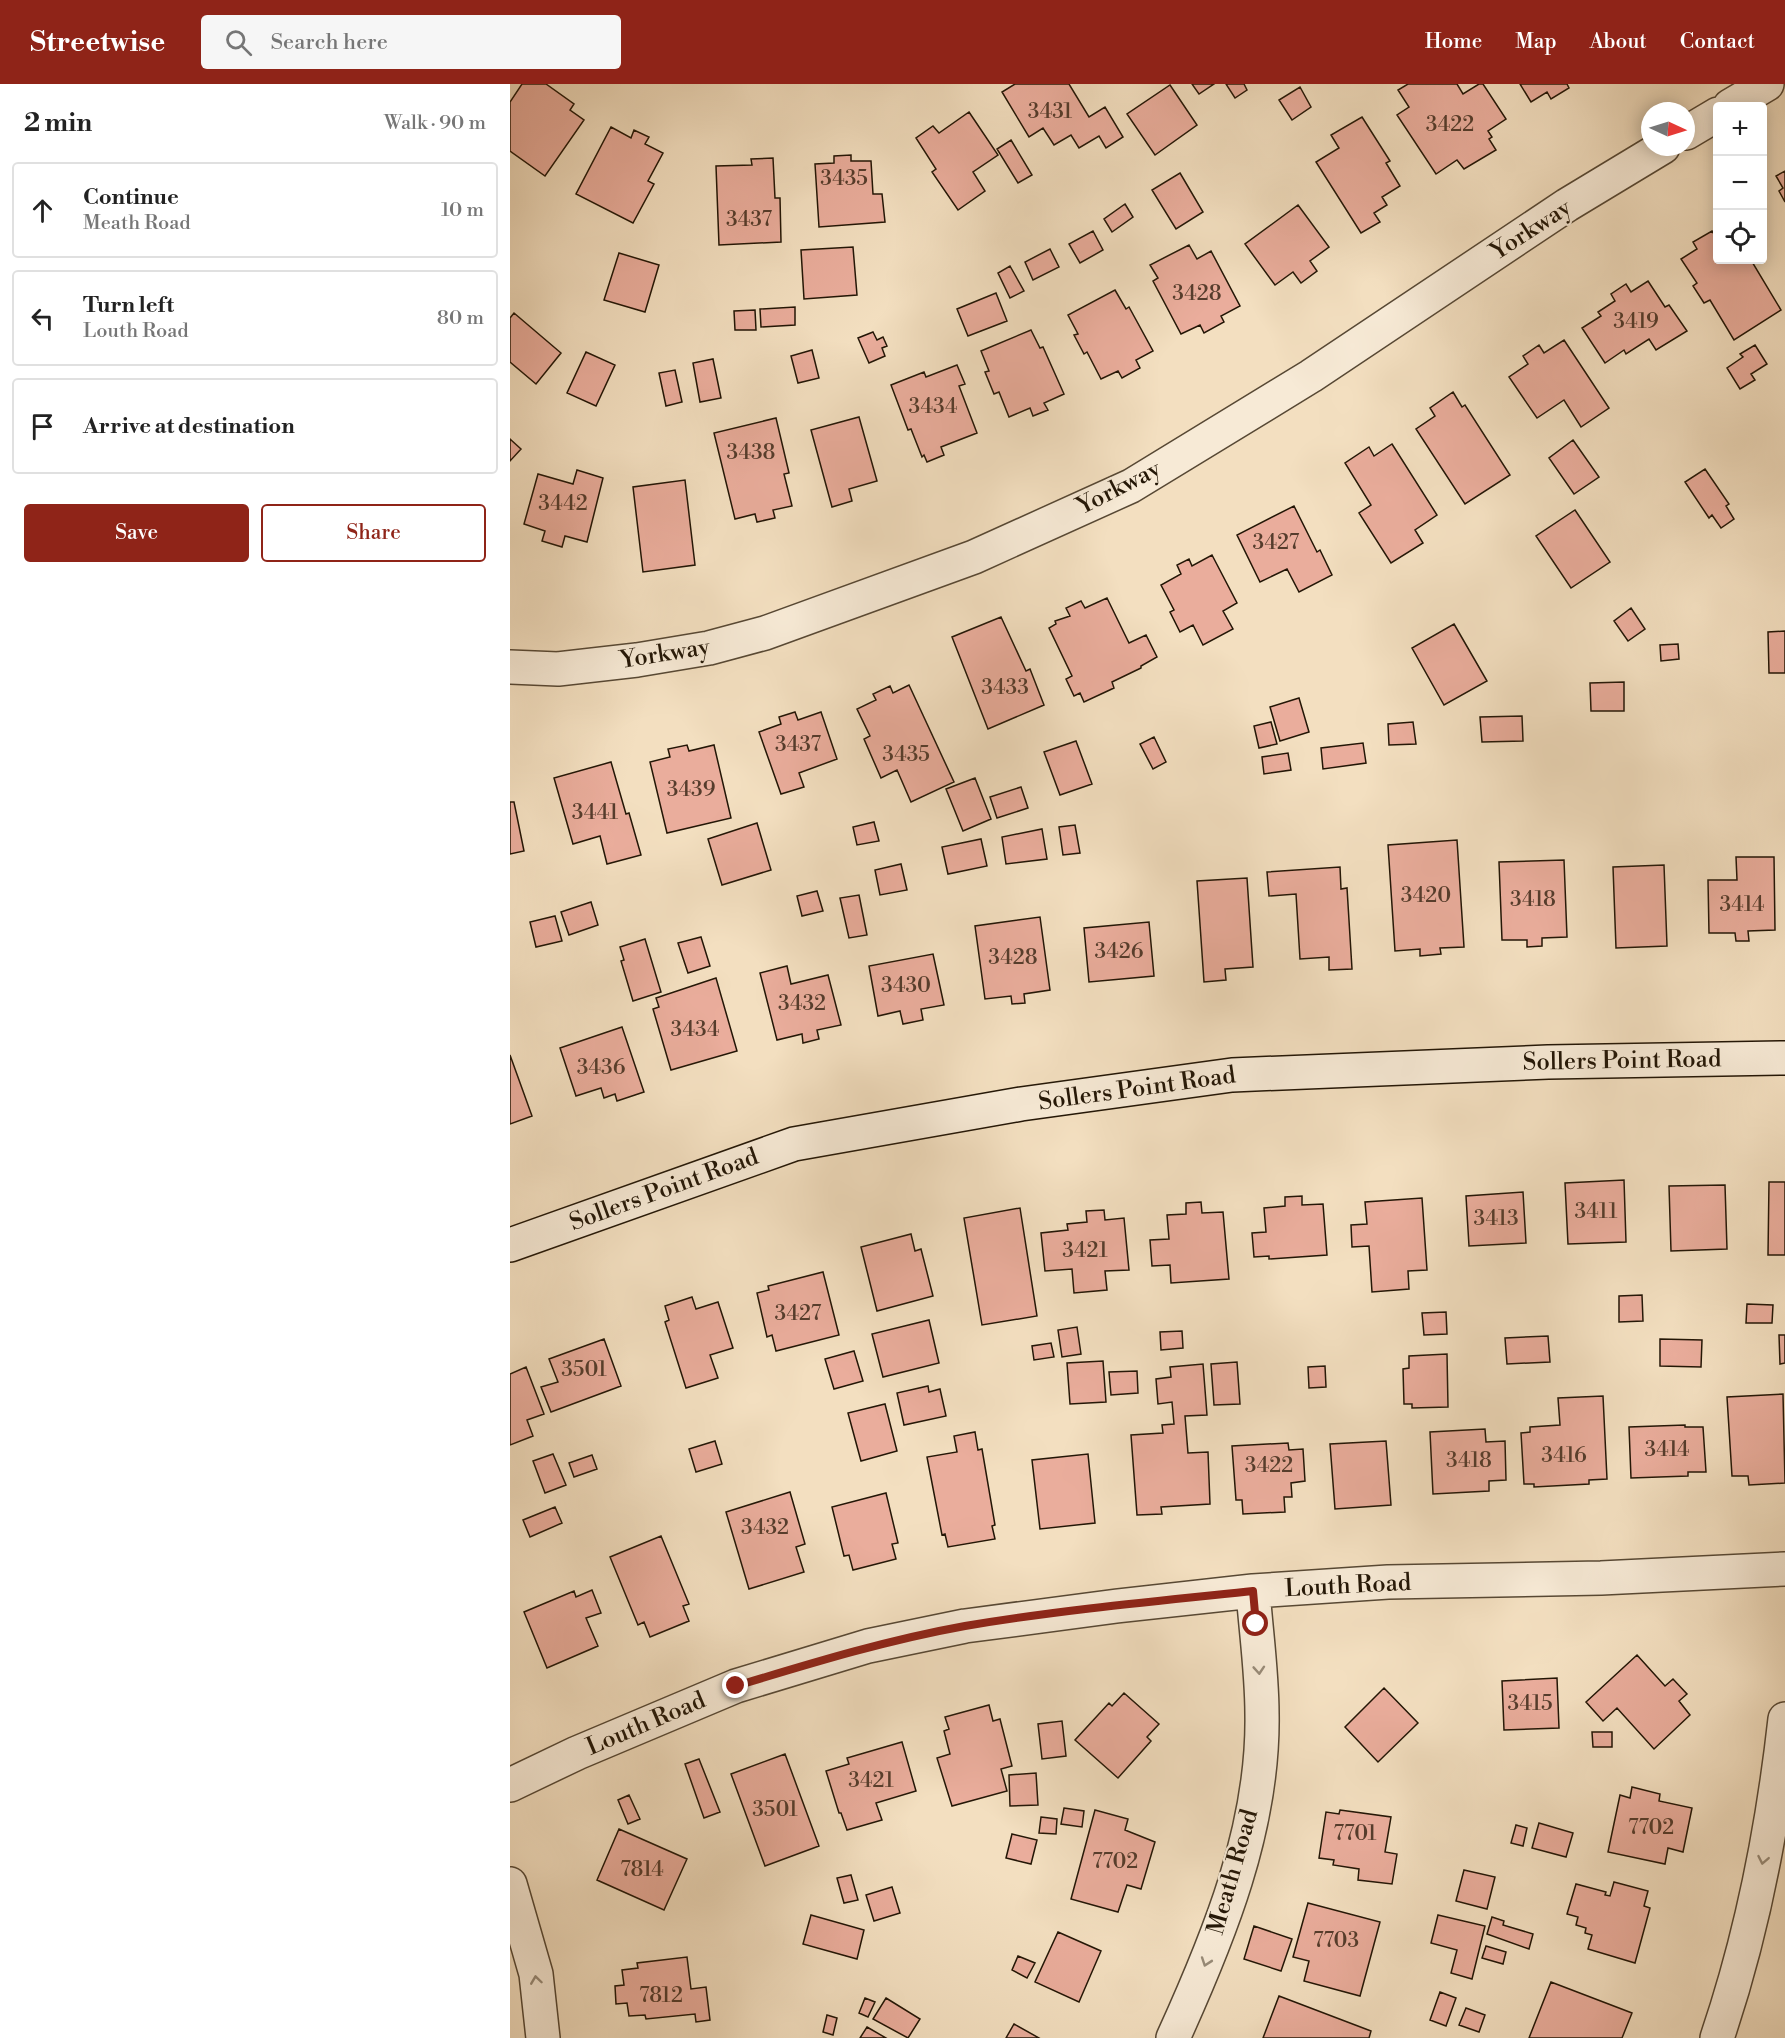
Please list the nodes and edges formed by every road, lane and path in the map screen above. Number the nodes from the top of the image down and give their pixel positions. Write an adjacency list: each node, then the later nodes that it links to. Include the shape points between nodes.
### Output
1 (1767, 84): 2 (street)
2 (1737, 102)
3 (1713, 117): 4 (street)
4 (1695, 128)
5 (1648, 156): 6 (street, Yorkway, via 1567,205 1311,376 1131,486 985,552 765,633 709,648 558,669)
6 (510, 667)
7 (1785, 1058): 8 (street, Sollers Point Road, via 1548,1062 1232,1075 1022,1104 794,1144)
8 (510, 1245)
9 (1785, 1569): 10 (street, Louth Road, via 1388,1582)
10 (1253, 1591): 12 (street, Louth Road, via 965,1626 868,1646 736,1686); 15 (street, Meath Road, one-way to 15, via 1262,1714 1251,1828 1202,1975)
11 (1785, 1719): 16 (street, one-way to 16, via 1778,1785 1757,1893)
12 (510, 1785)
13 (510, 1884): 14 (street, one-way to 13, via 536,1974)
14 (543, 2038)
15 (1173, 2038)
16 (1717, 2038)

